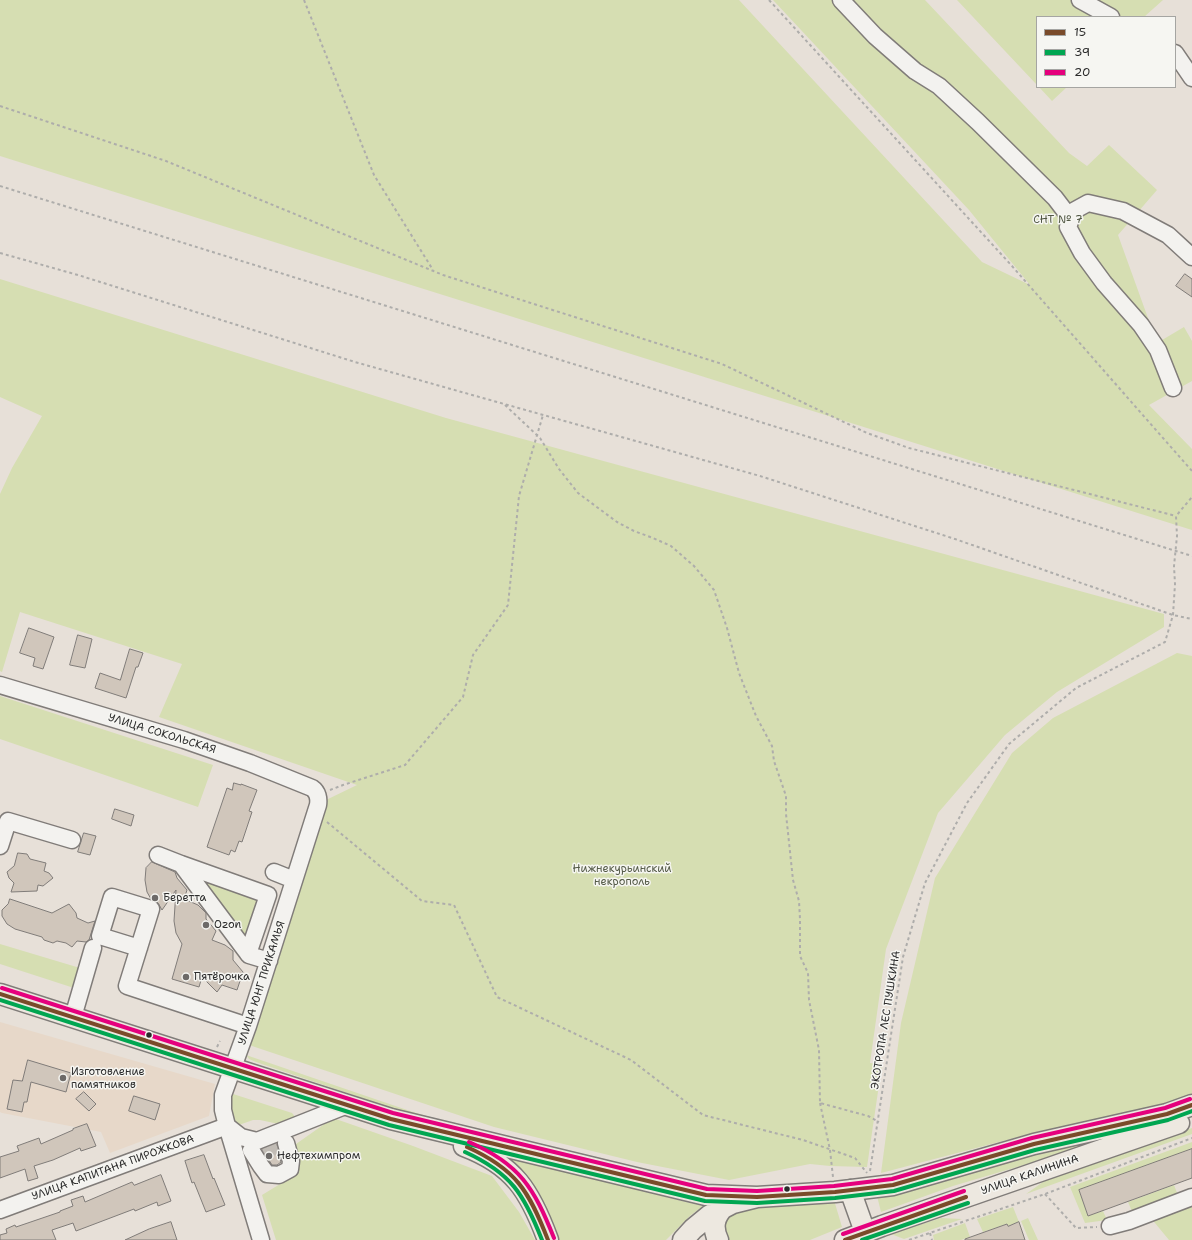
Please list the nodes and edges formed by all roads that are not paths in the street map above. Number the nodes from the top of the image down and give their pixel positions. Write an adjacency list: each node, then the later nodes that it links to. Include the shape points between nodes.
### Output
1 (841, 0): 6 (street, via 915,71 940,86 1056,198)
2 (1080, 0): 3 (street)
3 (1109, 16)
4 (1176, 54): 5 (street)
5 (1192, 78)
6 (1068, 214): 7 (street, via 1088,203 1123,211 1168,235); 8 (street, via 1071,219 1068,227 1082,253 1141,325 1158,350)
7 (1192, 257)
8 (1173, 388)
9 (0, 685): 10 (street, УЛИЦА СОКОЛЬСКАЯ, via 184,740 250,763 312,788)
10 (318, 796): 16 (street, УЛИЦА ЮНГ ПРИКАМЬЯ, via 316,812)
11 (72, 840): 12 (street, via 8,821)
12 (0, 846)
13 (158, 855): 14 (street)
14 (181, 864): 19 (street); 19 (street, via 268,895)
15 (274, 872): 16 (street)
16 (294, 880): 20 (street, УЛИЦА ЮНГ ПРИКАМЬЯ)
17 (93, 948): 22 (street)
18 (139, 948): 23 (street, via 127,986)
19 (248, 954): 20 (street)
20 (269, 961): 23 (street, УЛИЦА ЮНГ ПРИКАМЬЯ)
21 (0, 994): 22 (main road)
22 (72, 1017): 24 (main road)
23 (248, 1026): 24 (street, УЛИЦА ЮНГ ПРИКАМЬЯ)
24 (233, 1068): 26 (main road); 30 (street, УЛИЦА ЮНГ ПРИКАМЬЯ, via 223,1095)
25 (1192, 1105): 32 (main road, via 1167,1114 1034,1144 893,1185)
26 (345, 1106): 28 (main road); 29 (street)
27 (1192, 1118): 38 (main road, УЛИЦА КАЛИНИНА)
28 (391, 1119): 33 (main road, via 706,1195); 40 (main road, via 482,1153 500,1164 516,1178 528,1194)
29 (302, 1124): 31 (street, via 257,1142); 31 (street, via 294,1136 269,1147)
30 (227, 1126): 31 (street); 36 (street, УЛИЦА КАПИТАНА ПИРОЖКОВА); 39 (street, УЛИЦА ЮНГ ПРИКАМЬЯ)
31 (241, 1137)
32 (850, 1190): 33 (main road); 38 (main road)
33 (757, 1197): 35 (main road)
34 (1192, 1197): 37 (street)
35 (724, 1206): 41 (main road, via 693,1229); 42 (main road, via 715,1219 714,1233)
36 (0, 1210)
37 (1110, 1226)
38 (868, 1236): 43 (main road, УЛИЦА КАЛИНИНА)
39 (261, 1240)
40 (548, 1240)
41 (683, 1240)
42 (718, 1240)
43 (845, 1240)

